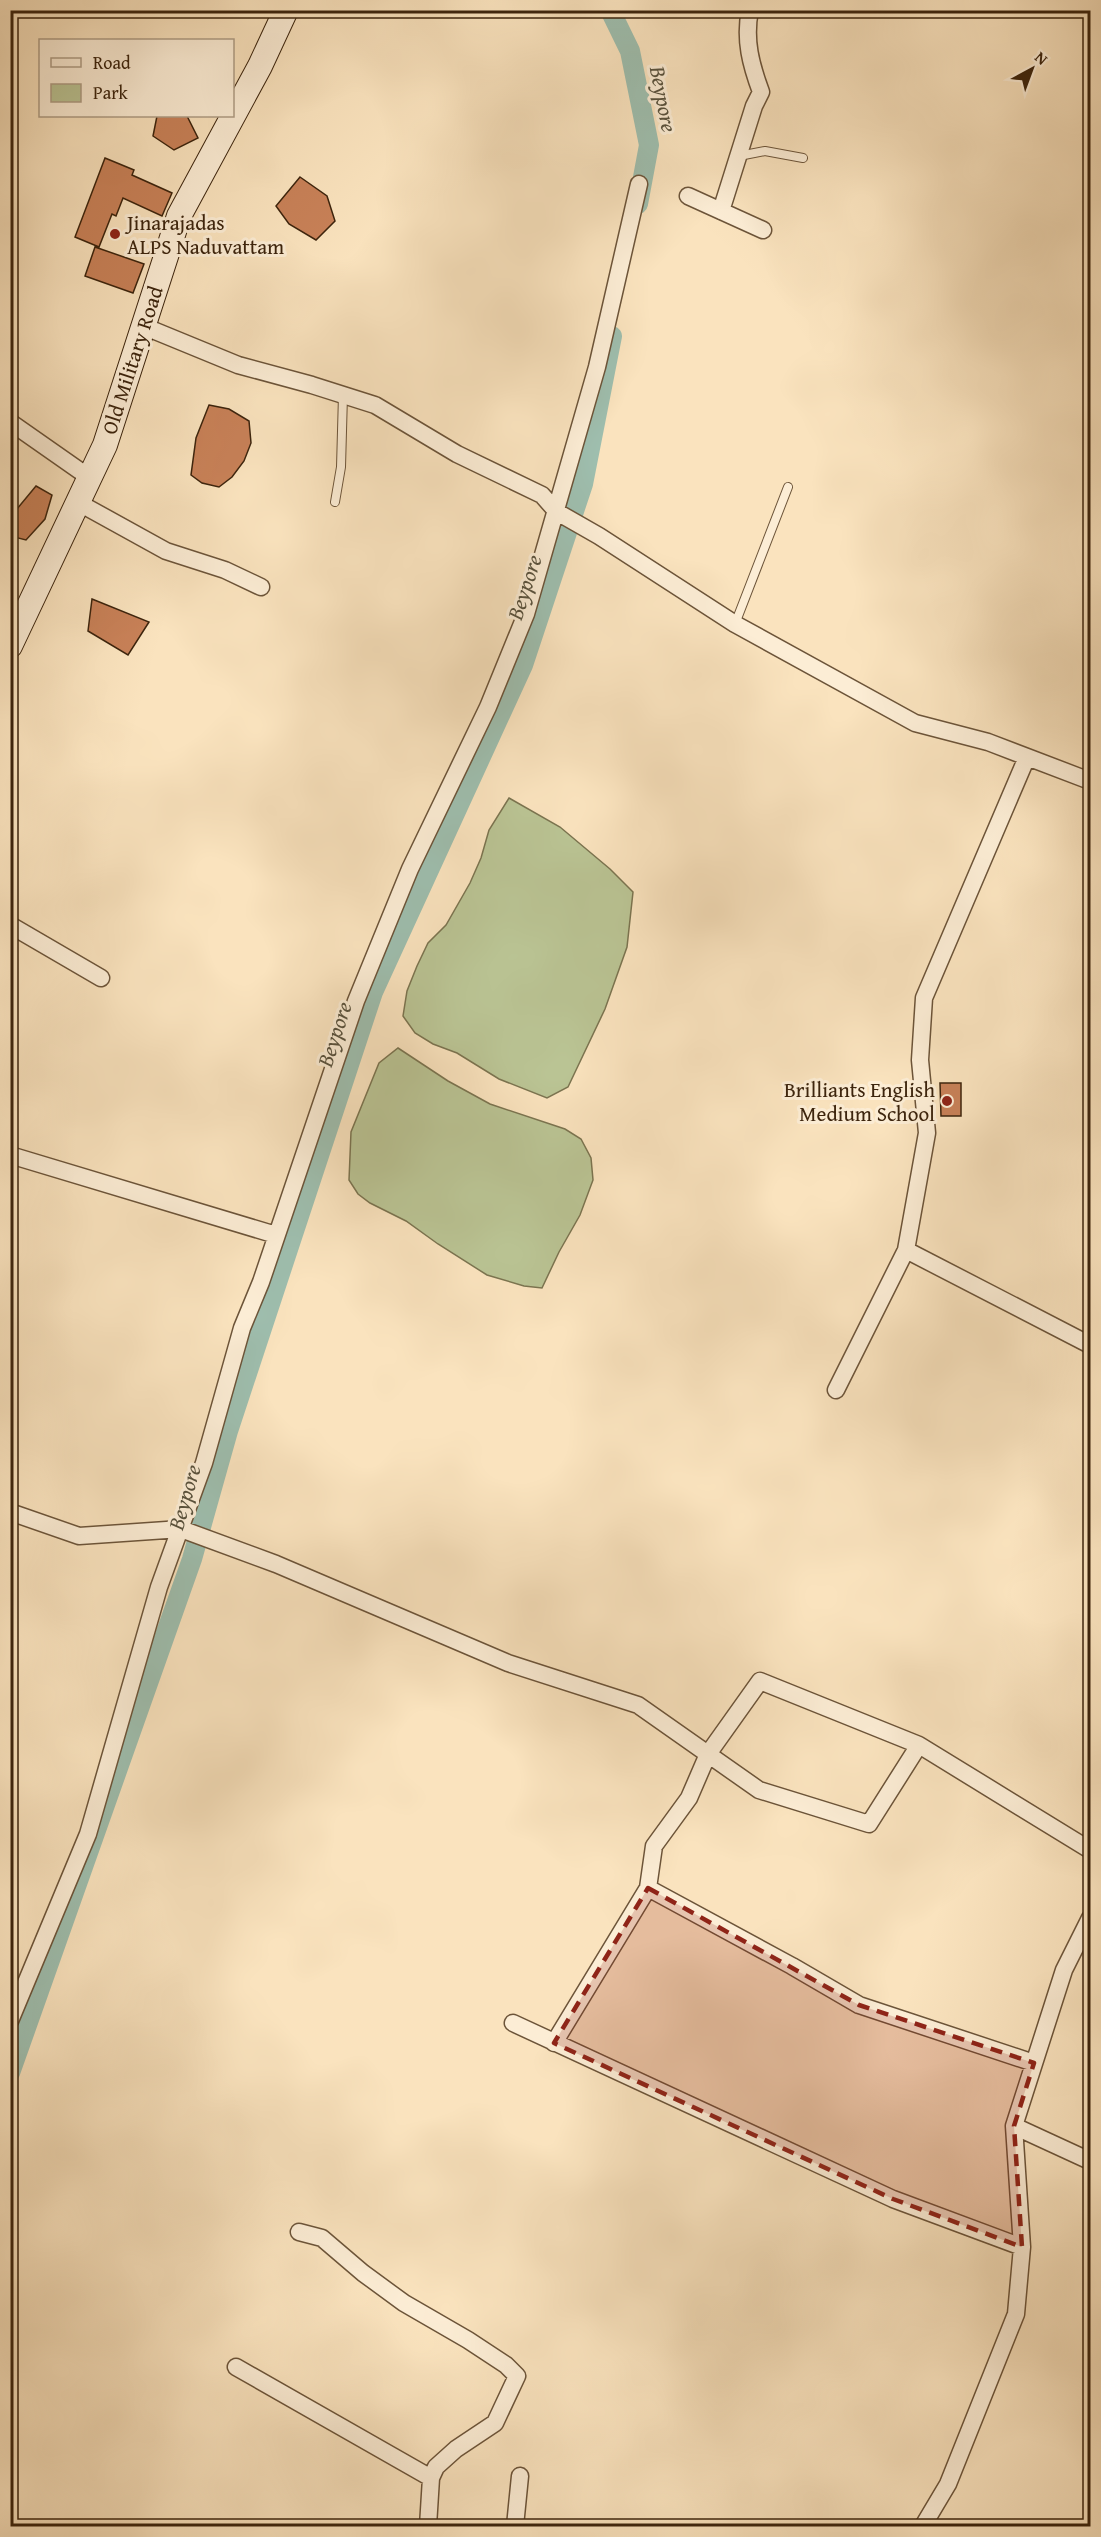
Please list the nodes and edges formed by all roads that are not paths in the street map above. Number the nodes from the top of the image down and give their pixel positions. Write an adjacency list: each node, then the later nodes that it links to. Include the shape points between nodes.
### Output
1 (286, 10): 3 (main road, Old Military Road)
2 (750, 10): 5 (street, via 750,62 760,92)
3 (234, 114)
4 (232, 117): 11 (main road, Old Military Road, via 179,216)
5 (738, 156): 6 (lane, via 765,151); 9 (street)
6 (803, 158)
7 (639, 184): 18 (street, via 597,367)
8 (688, 196): 9 (street)
9 (721, 211): 10 (street)
10 (763, 230)
11 (143, 326): 12 (street, via 238,365); 14 (main road, Old Military Road, via 105,445)
12 (344, 395): 16 (lane, via 342,467); 18 (street, via 375,405 457,454 542,495)
13 (10, 422): 14 (street)
14 (90, 478): 17 (main road, Old Military Road)
15 (788, 487): 20 (lane)
16 (335, 502)
17 (78, 503): 19 (street, via 166,551 225,570); 21 (main road, Old Military Road)
18 (557, 512): 20 (street); 27 (street, via 526,614 492,696 410,869 356,1001)
19 (261, 587)
20 (735, 624): 22 (street, via 915,723 988,742)
21 (10, 646)
22 (1027, 757): 23 (street); 28 (street, via 924,998 920,1060 927,1133)
23 (1090, 781)
24 (10, 925): 25 (street)
25 (100, 978)
26 (10, 1155): 27 (street)
27 (276, 1235): 32 (street, via 242,1328)
28 (906, 1250): 29 (street); 30 (street)
29 (1090, 1345)
30 (836, 1390)
31 (10, 1512): 32 (street, via 79,1536)
32 (181, 1529): 34 (street, via 276,1564 508,1663 638,1705); 38 (street, via 159,1587 88,1834)
33 (919, 1745): 34 (street, via 760,1681); 34 (street, via 869,1824 759,1790); 35 (street)
34 (708, 1755): 36 (street, via 689,1797 654,1846)
35 (1090, 1850)
36 (648, 1888): 40 (street); 41 (street, via 859,2005)
37 (1090, 1918): 41 (street, via 1064,1970)
38 (10, 2021)
39 (513, 2024): 40 (street)
40 (554, 2043): 45 (street, via 893,2199)
41 (1034, 2063): 42 (street)
42 (1014, 2126): 43 (street); 45 (street)
43 (1090, 2161)
44 (299, 2232): 48 (street, via 322,2238 404,2303 487,2352 517,2376 495,2423 456,2449 436,2467)
45 (1022, 2247): 51 (street, via 1016,2314 948,2484)
46 (236, 2367): 48 (street)
47 (520, 2476): 50 (street)
48 (431, 2478): 49 (street)
49 (428, 2526)
50 (515, 2526)
51 (923, 2526)

